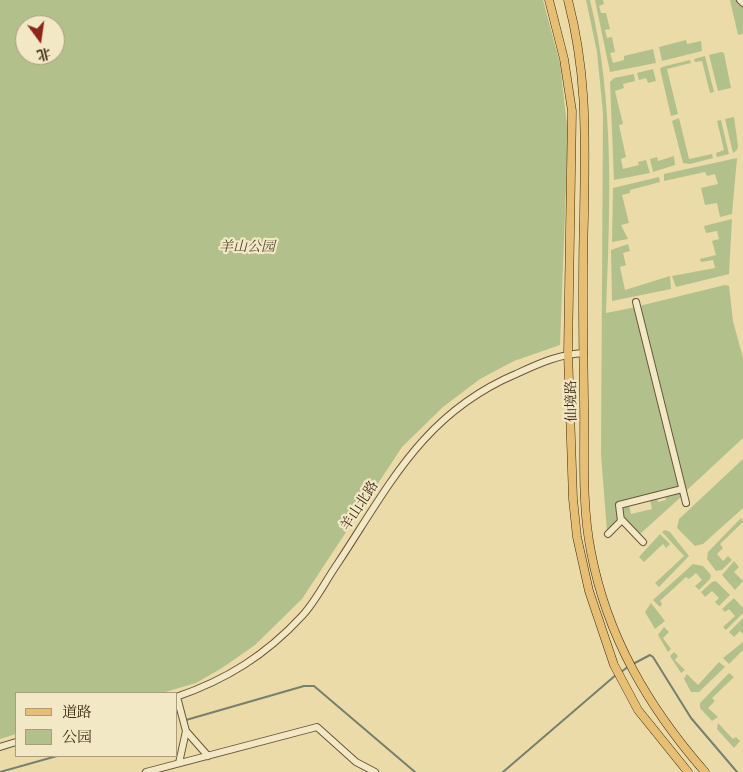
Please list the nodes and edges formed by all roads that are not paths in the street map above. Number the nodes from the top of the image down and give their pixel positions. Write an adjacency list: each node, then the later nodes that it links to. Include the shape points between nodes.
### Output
1 (550, 0): 6 (main road, 仙境路, via 572,111)
2 (568, 0): 7 (main road, 仙境路, via 581,54 585,106)
3 (740, 0): 4 (street)
4 (743, 3)
5 (636, 302): 8 (street)
6 (568, 353): 7 (street, 羊山北路); 13 (street, 羊山北路, via 492,384 442,419 403,464 304,614 278,640 246,664 220,680); 22 (main road, 仙境路, via 577,537 589,591 623,683 638,710)
7 (584, 353): 23 (main road, 仙境路, via 585,494 591,553 601,592 635,676 660,716)
8 (682, 489): 9 (street); 10 (street, via 619,505)
9 (686, 503)
10 (621, 521): 11 (street); 12 (street)
11 (608, 534)
12 (643, 542)
13 (178, 697)
14 (178, 701): 15 (street)
15 (186, 730): 18 (street); 19 (street)
16 (15, 742): 17 (street)
17 (0, 747)
18 (208, 756): 19 (street); 21 (street, via 317,727 356,762)
19 (179, 763): 20 (street)
20 (146, 772)
21 (375, 772)
22 (688, 772)
23 (705, 772)

